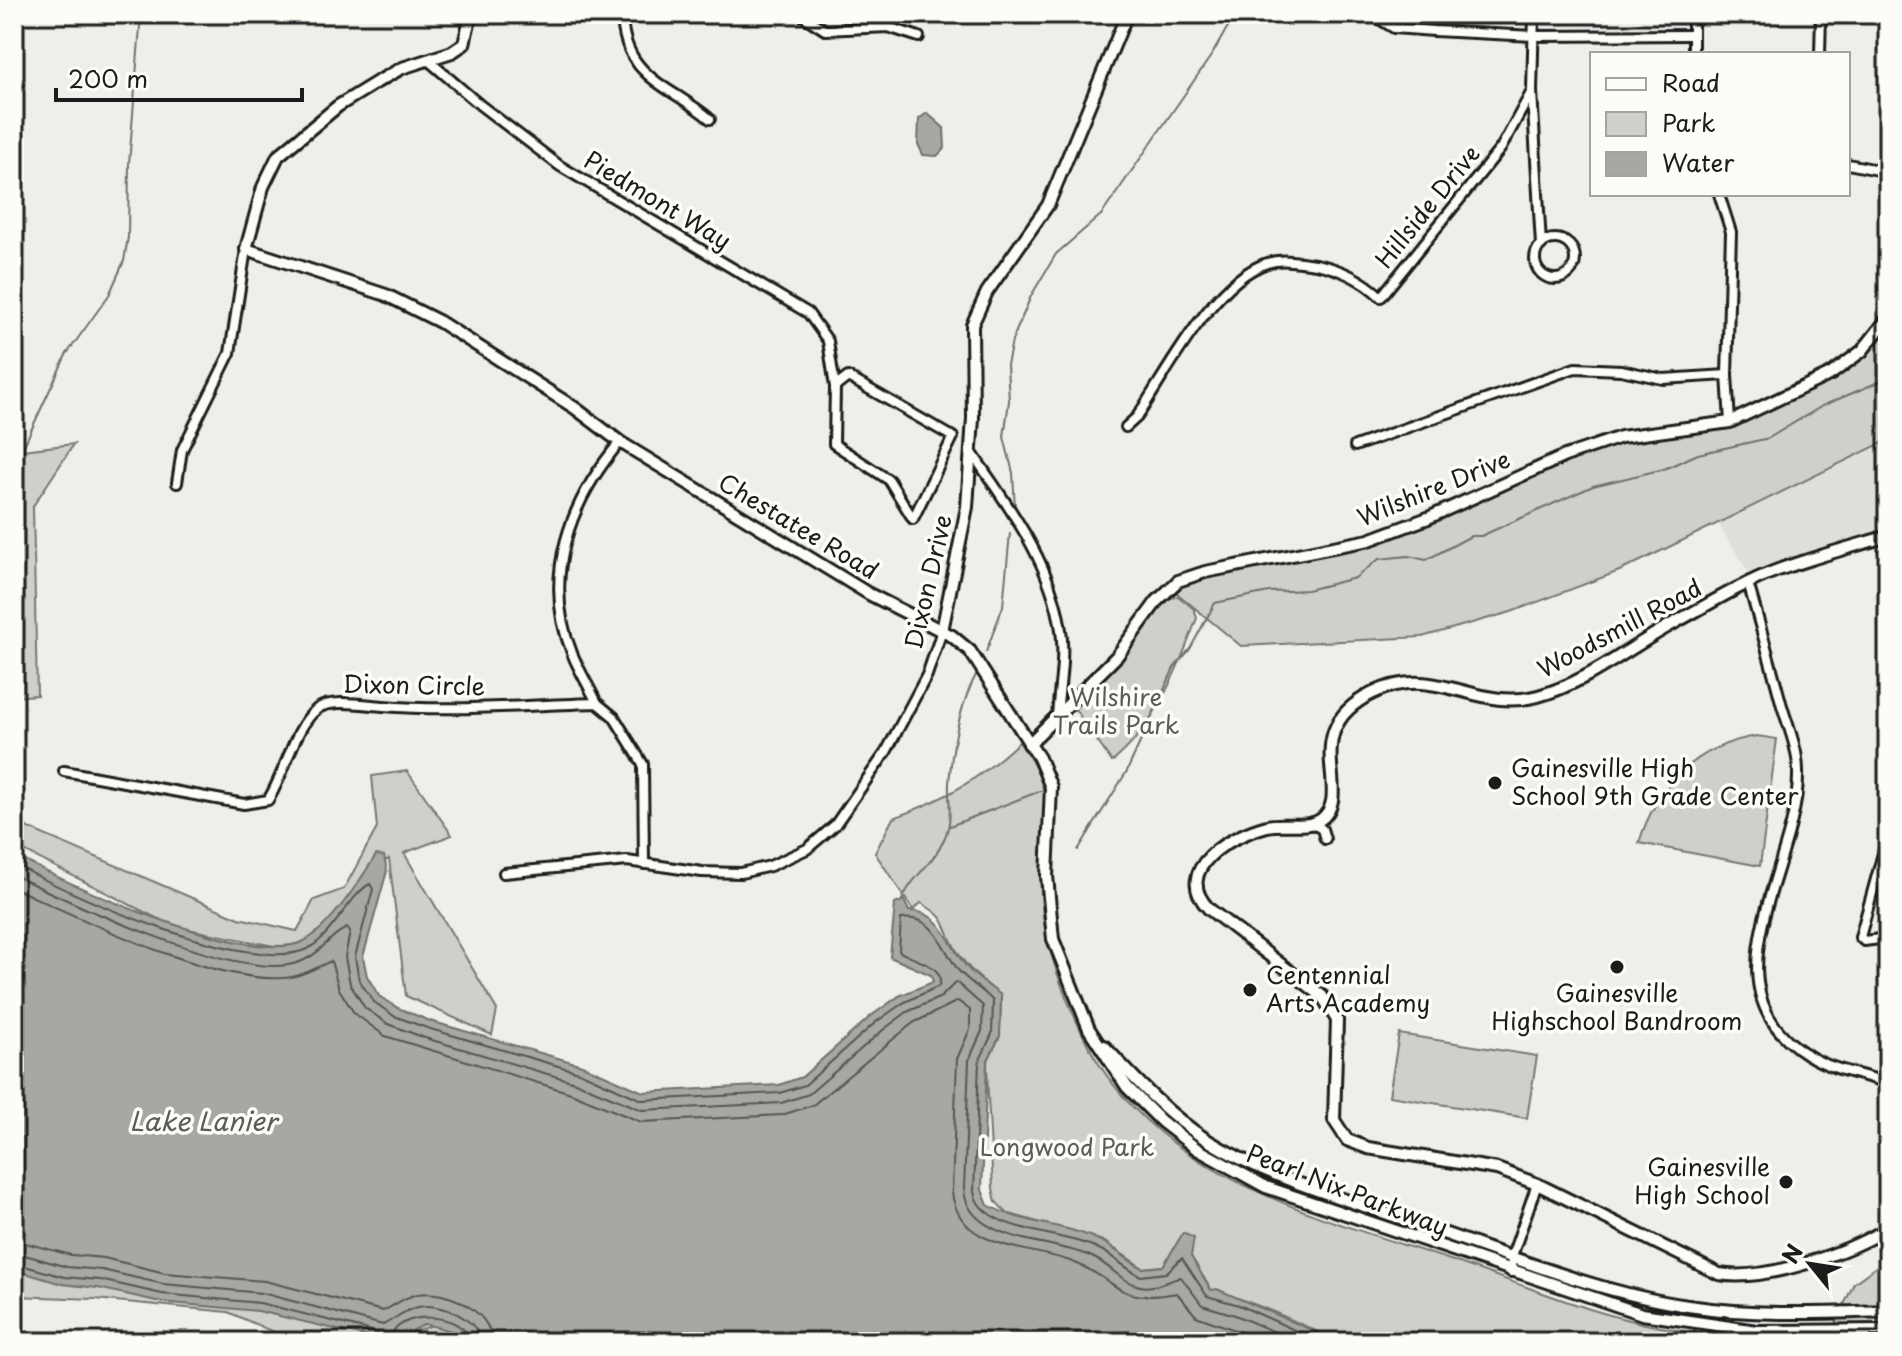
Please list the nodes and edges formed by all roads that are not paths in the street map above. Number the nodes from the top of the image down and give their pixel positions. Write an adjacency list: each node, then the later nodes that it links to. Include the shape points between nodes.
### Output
1 (471, 14): 14 (street, via 464,44)
2 (622, 14): 16 (street, via 624,34 643,72)
3 (800, 14): 11 (street, via 825,30 888,27)
4 (1127, 14): 29 (street, Dixon Drive, via 1048,205 977,310 971,345)
5 (1371, 14): 10 (street, via 1394,28)
6 (1534, 14): 10 (street)
7 (1693, 14): 9 (street)
8 (1821, 14): 13 (street)
9 (1693, 35): 10 (street); 12 (street)
10 (1534, 36): 15 (street)
11 (919, 37)
12 (1693, 52)
13 (1820, 52)
14 (429, 61): 21 (street, via 402,68 338,106 278,156 263,187); 24 (street, Piedmont Way, via 560,166 808,313 828,341)
15 (1532, 91): 20 (street); 26 (street, Hillside Drive, via 1501,148 1381,297 1367,283 1326,266 1285,260 1254,269 1213,306)
16 (710, 119)
17 (1850, 164): 18 (street)
18 (1888, 172)
19 (1720, 196): 23 (street, via 1731,232)
20 (1541, 245): 20 (street, via 1553,239 1566,242 1575,259 1571,271 1560,278 1542,274 1535,257)
21 (246, 249): 27 (street, Chestatee Road, via 386,295 431,317); 30 (street, via 230,353 182,450)
22 (1888, 318): 25 (street, Wilshire Drive, via 1862,351 1831,374)
23 (1727, 375): 25 (street); 28 (street, via 1663,379 1575,368)
24 (835, 387): 24 (street, Piedmont Way, via 834,444 889,480 913,519 953,437 848,377)
25 (1730, 422): 35 (street, Wilshire Drive, via 1621,437 1369,540 1189,576 1166,590 1117,656)
26 (1126, 427)
27 (620, 442): 33 (street, Chestatee Road, via 869,594); 34 (street, via 581,494 559,570 558,597 571,652)
28 (1355, 446)
29 (970, 450): 33 (street, Dixon Drive, via 967,507); 35 (street, via 1030,539 1052,592 1062,632)
30 (177, 483)
31 (1888, 536): 32 (street, Woodsmill Road)
32 (1748, 583): 38 (street, Woodsmill Road, via 1596,669 1537,696 1488,699 1426,681 1372,693 1348,710 1332,731 1332,802); 45 (street, via 1798,768 1796,807 1758,947 1758,990 1772,1020 1808,1055)
33 (942, 631): 36 (street, Chestatee Road, via 976,657); 41 (street, Dixon Drive, via 908,714 847,809 820,839 770,866 741,873)
34 (597, 703): 37 (street, Dixon Circle, via 442,711 320,706 290,751 268,800 244,804); 41 (street, via 614,717 643,764)
35 (1057, 716): 36 (street, Wilshire Drive)
36 (1029, 744): 44 (street, Chestatee Road, via 1051,787 1047,876 1053,939)
37 (64, 771)
38 (1313, 824): 40 (street); 46 (street, via 1275,825 1241,835 1204,861 1196,879 1200,899 1209,909 1322,996 1337,1020 1334,1120 1342,1136 1368,1148 1462,1161)
39 (1888, 835): 43 (street, via 1860,937)
40 (1325, 839)
41 (644, 864): 42 (street, Dixon Drive, via 627,861)
42 (504, 873)
43 (1888, 938)
44 (1089, 1029): 48 (street, Pearl Nix Parkway, via 1185,1125 1225,1151 1292,1180); 49 (street, Pearl Nix Parkway, via 1112,1068 1143,1104 1221,1164 1266,1187)
45 (1888, 1083)
46 (1537, 1184): 47 (street, via 1703,1269 1737,1277 1799,1264); 48 (street)
47 (1888, 1228)
48 (1512, 1256): 49 (street); 50 (street, Pearl Nix Parkway, via 1686,1305 1743,1312)
49 (1511, 1272): 51 (street, Pearl Nix Parkway, via 1602,1304 1683,1323 1757,1331)
50 (1888, 1311)
51 (1888, 1330)

